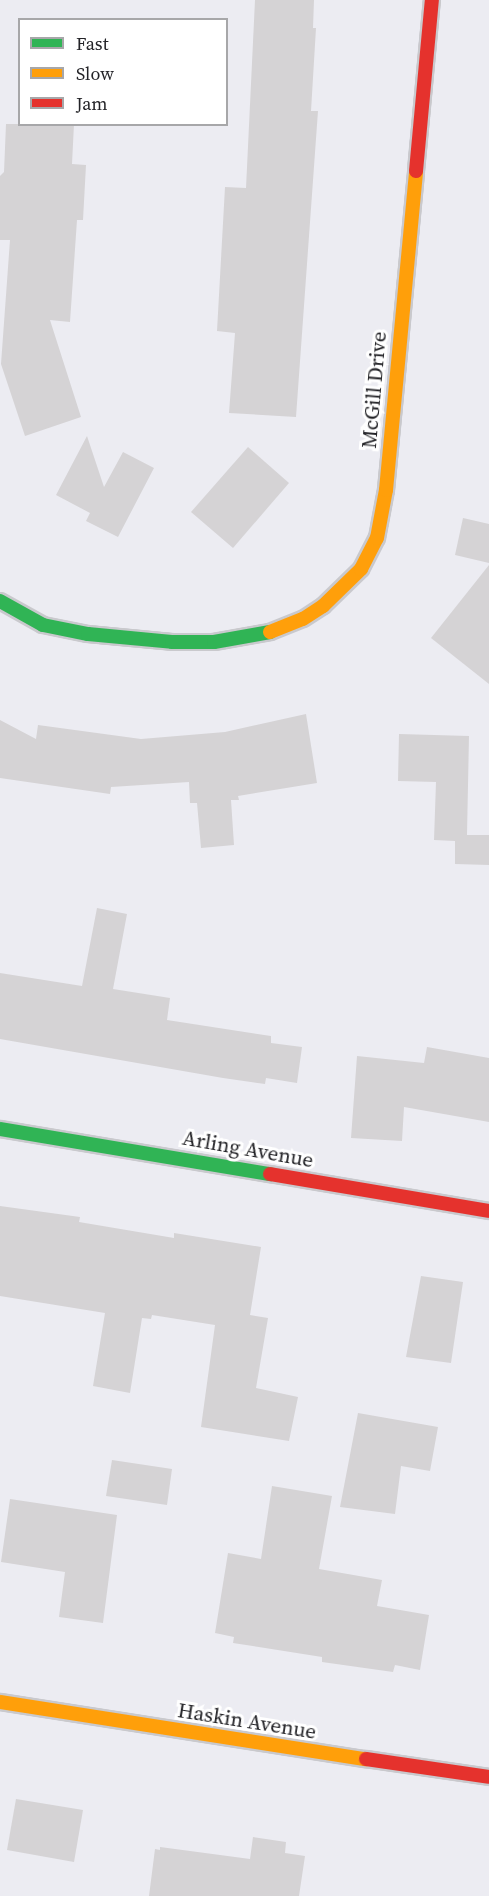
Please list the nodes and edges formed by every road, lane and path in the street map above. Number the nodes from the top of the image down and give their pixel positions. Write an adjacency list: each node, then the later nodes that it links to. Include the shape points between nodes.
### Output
1 (432, 0): 2 (street, McGill Drive, via 386,490 377,538 361,569 346,586 303,619 274,631 214,642 88,634 43,625)
2 (0, 601)
3 (0, 1129): 4 (street, Arling Avenue)
4 (489, 1211)
5 (0, 1702): 6 (street, Haskin Avenue)
6 (489, 1777)

